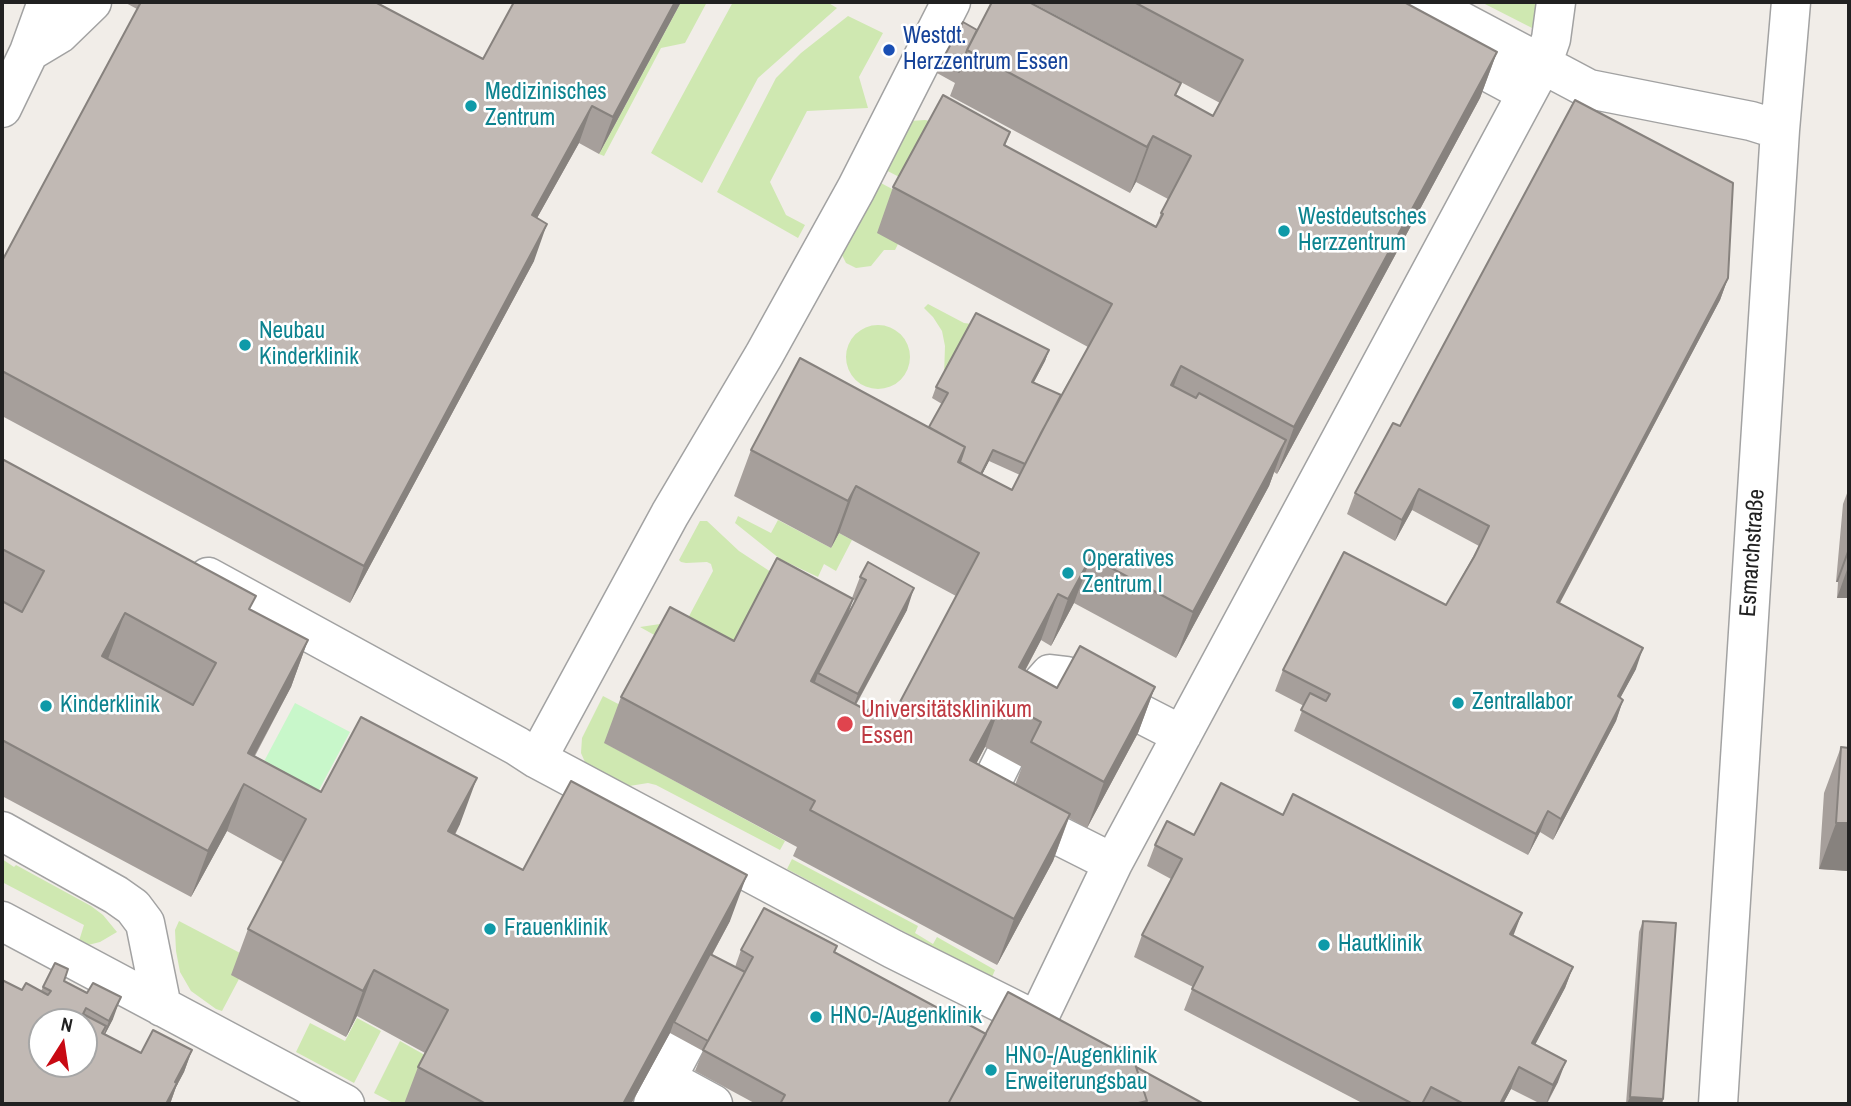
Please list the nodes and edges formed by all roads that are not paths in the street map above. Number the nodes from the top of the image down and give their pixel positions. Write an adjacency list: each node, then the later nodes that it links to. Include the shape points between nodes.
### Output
1 (92, 2): 7 (street)
2 (120, 2): 7 (street, via 113,14 98,21)
3 (951, 2): 13 (street, via 856,189 670,514)
4 (1556, 2): 8 (street, via 1551,39)
5 (1791, 2): 10 (street, Esmarchstraße)
6 (1411, 12): 8 (street)
7 (45, 29): 9 (street)
8 (1535, 79): 10 (street); 12 (street)
9 (2, 108)
10 (1780, 130): 22 (street, Esmarchstraße)
11 (182, 562): 13 (street)
12 (1182, 735): 15 (street); 15 (street, via 1067,676 1050,674 1042,683 984,798)
13 (537, 759): 15 (street, via 1053,1028)
14 (2, 831): 17 (street, via 133,907 145,923)
15 (1114, 863)
16 (2, 921): 17 (street)
17 (162, 1007): 20 (street)
18 (686, 1042): 19 (street)
19 (660, 1092): 21 (street)
20 (345, 1104)
21 (713, 1104)
22 (1718, 1104)

